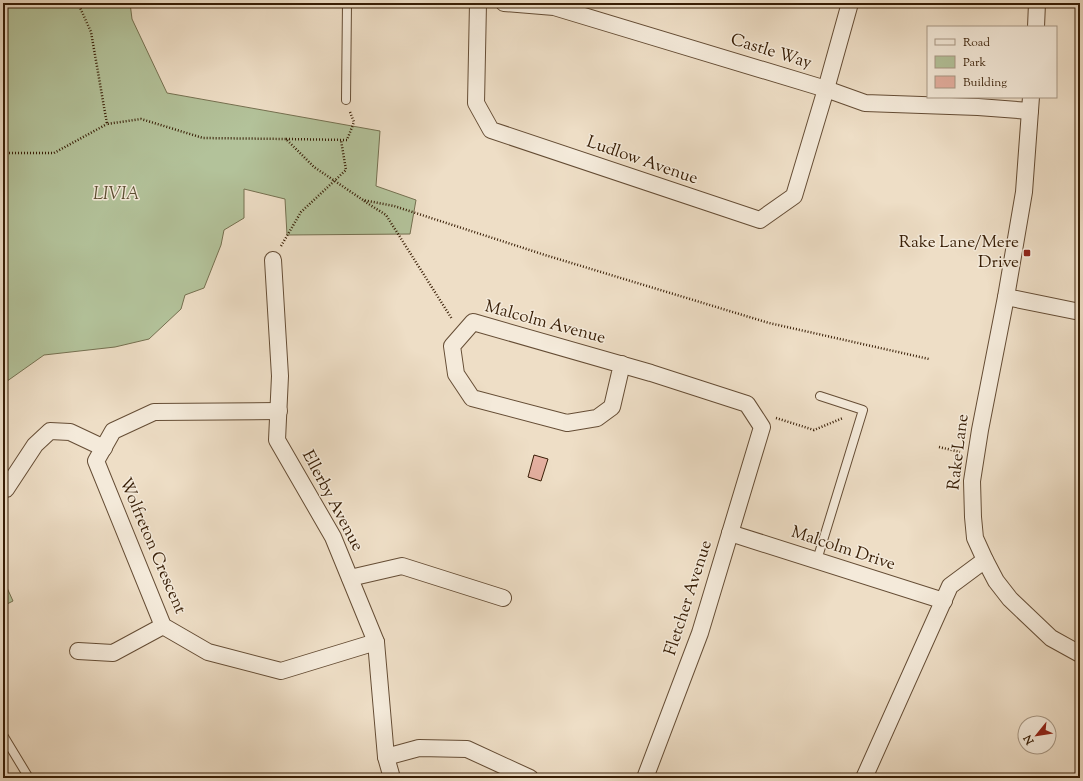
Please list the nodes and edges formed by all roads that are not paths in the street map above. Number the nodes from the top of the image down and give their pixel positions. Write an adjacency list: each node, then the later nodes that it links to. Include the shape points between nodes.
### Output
1 (347, 3): 8 (lane)
2 (478, 3): 7 (street, Ludlow Avenue, via 476,103 491,130 760,220 794,196)
3 (504, 3): 7 (street, Castle Way, via 554,7)
4 (850, 3): 7 (street)
5 (1037, 3): 6 (street)
6 (1036, 26)
7 (826, 89): 9 (street, Castle Way, via 865,103 978,107)
8 (346, 100)
9 (1030, 104): 11 (street, Rake Lane, via 1024,192)
10 (273, 260): 15 (street, Ellerby Avenue, via 280,376)
11 (1006, 297): 12 (street); 21 (street, Rake Lane, via 972,481 976,538)
12 (1080, 312)
13 (622, 364): 13 (street, Malcolm Avenue, via 612,407 597,418 567,423 472,398 456,374 452,346 473,322); 16 (street, Malcolm Avenue, via 747,404)
14 (820, 396): 20 (lane, via 863,410)
15 (278, 411): 17 (street, Wolfreton Crescent, via 154,412 113,431); 22 (street, Ellerby Avenue, via 277,440 333,537)
16 (759, 422): 19 (street, Fletcher Avenue)
17 (104, 448): 18 (street, via 70,432 50,431 35,445); 25 (street, Wolfreton Crescent, via 96,461)
18 (6, 489)
19 (730, 533): 20 (street, Malcolm Drive); 34 (street, Fletcher Avenue, via 700,633)
20 (817, 560): 24 (street, Malcolm Drive)
21 (985, 560): 24 (street, via 950,586); 28 (street, Rake Lane, via 996,581 1010,599 1051,638)
22 (350, 578): 23 (street, via 402,566); 26 (street, Ellerby Avenue)
23 (503, 598)
24 (944, 601): 35 (street)
25 (163, 626): 26 (street, Wolfreton Crescent, via 208,652 281,671); 27 (street, via 113,653)
26 (376, 642): 30 (street, Ellerby Avenue)
27 (78, 651)
28 (1080, 654)
29 (3, 735): 31 (lane)
30 (386, 757): 32 (street, Ellerby Avenue); 33 (street, via 419,748 467,749)
31 (29, 778)
32 (392, 778)
33 (530, 778)
34 (645, 778)
35 (865, 778)

